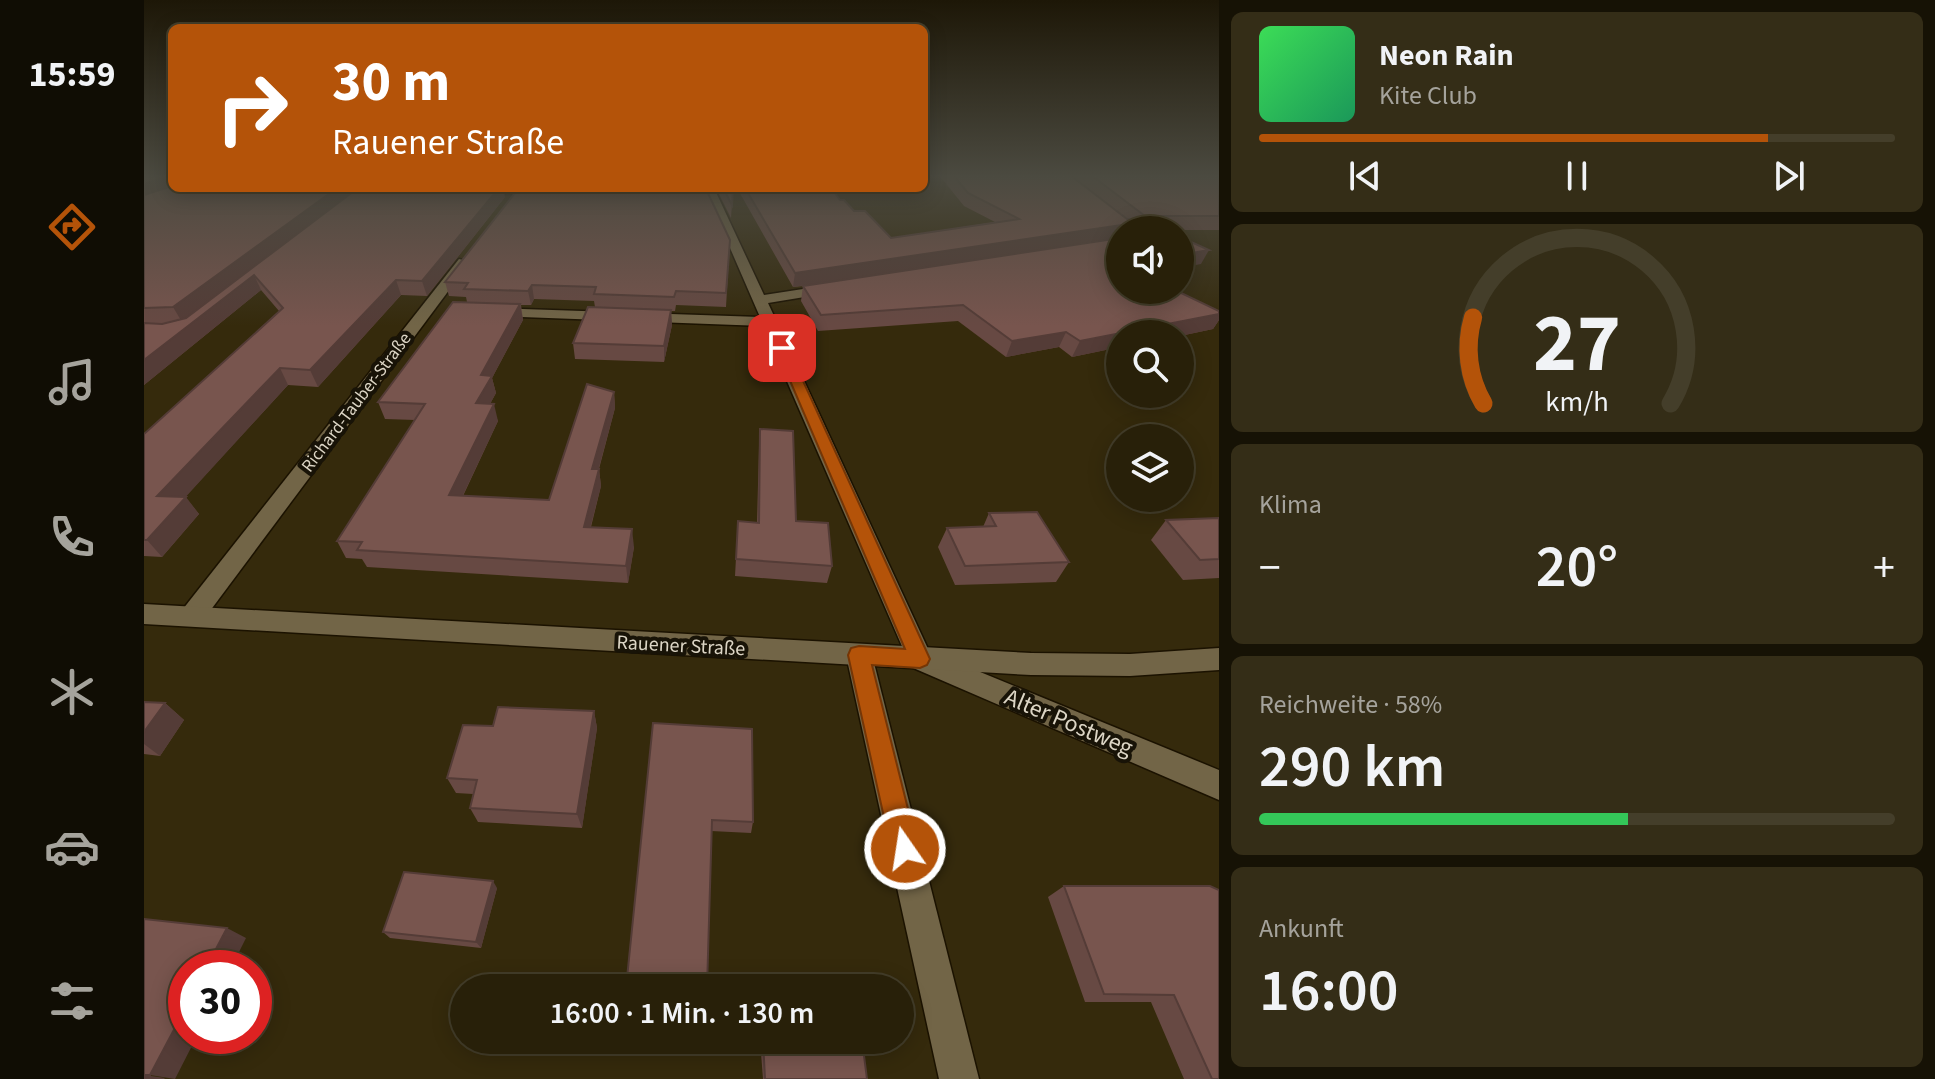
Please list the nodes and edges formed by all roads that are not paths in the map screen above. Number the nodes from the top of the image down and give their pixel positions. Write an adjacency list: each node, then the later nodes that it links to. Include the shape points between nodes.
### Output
1 (722, 225): 4 (street)
2 (473, 250): 8 (street, Richard-Tauber-Straße, via 435,309)
3 (850, 286): 4 (street)
4 (759, 300): 6 (street)
5 (474, 311): 6 (street)
6 (771, 322): 10 (street)
7 (144, 614): 8 (street, Rauener Straße)
8 (192, 616): 9 (street, Rauener Straße)
9 (859, 655): 10 (street, Rauener Straße); 13 (street)
10 (920, 659): 11 (street, Rauener Straße, via 1130,665); 12 (street, Alter Postweg)
11 (1219, 659)
12 (1219, 785)
13 (959, 1079)

